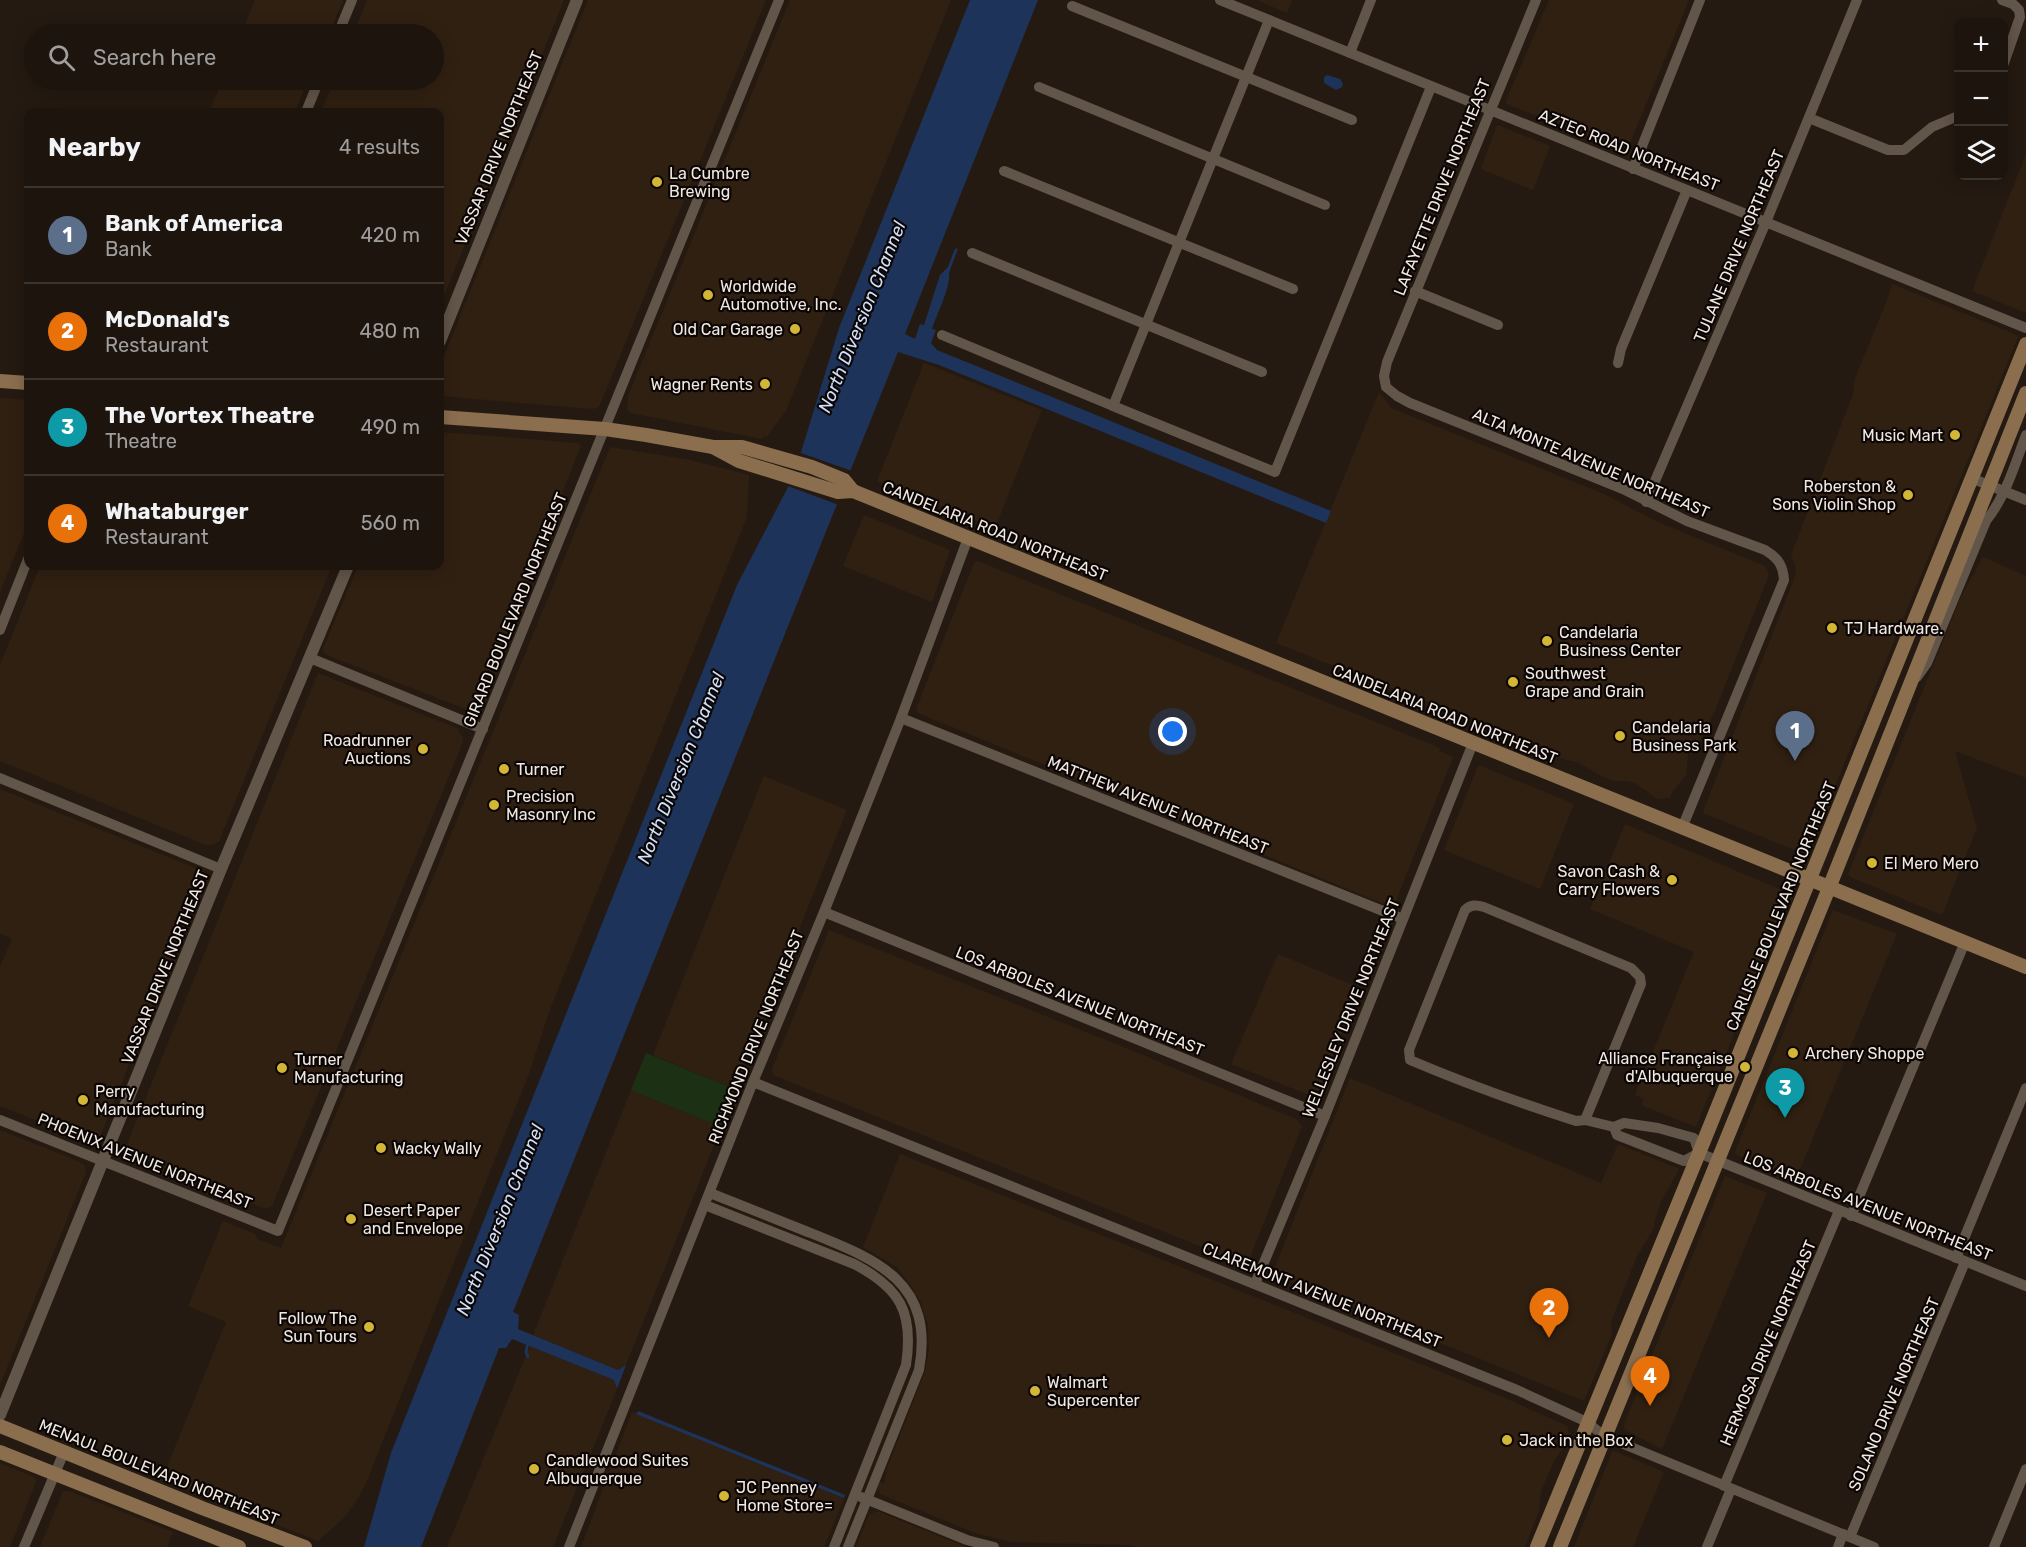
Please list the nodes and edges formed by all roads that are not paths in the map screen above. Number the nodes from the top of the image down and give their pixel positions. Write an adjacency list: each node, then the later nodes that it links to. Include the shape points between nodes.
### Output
1 (352, 0): 12 (street)
2 (576, 0): 37 (street, VASSAR DRIVE NORTHEAST)
3 (779, 0): 48 (street, GIRARD BOULEVARD NORTHEAST)
4 (1220, 0): 11 (street, AZTEC ROAD NORTHEAST)
5 (1371, 0): 13 (street)
6 (1536, 0): 20 (street, LAFAYETTE DRIVE NORTHEAST)
7 (1700, 0): 25 (street)
8 (1857, 0): 21 (street, TULANE DRIVE NORTHEAST)
9 (2002, 0): 14 (street, via 2013,4 2020,17)
10 (1072, 6): 15 (street)
11 (1269, 20): 13 (street, AZTEC ROAD NORTHEAST); 15 (street)
12 (342, 24)
13 (1350, 53): 17 (street, AZTEC ROAD NORTHEAST)
14 (2008, 53)
15 (1246, 77): 23 (street); 24 (street)
16 (1039, 87): 24 (street)
17 (1431, 87): 20 (street, AZTEC ROAD NORTHEAST); 46 (street, via 1275,472)
18 (315, 90): 19 (street)
19 (308, 108)
20 (1491, 110): 25 (street, AZTEC ROAD NORTHEAST); 33 (street, LAFAYETTE DRIVE NORTHEAST)
21 (1809, 118): 22 (street, via 1887,150 1904,150 1932,127); 29 (street, TULANE DRIVE NORTHEAST)
22 (1954, 118)
23 (1352, 120)
24 (1213, 160): 28 (street); 30 (street)
25 (1633, 169): 27 (street, AZTEC ROAD NORTHEAST)
26 (1004, 171): 30 (street)
27 (1687, 190): 29 (street, AZTEC ROAD NORTHEAST); 40 (street)
28 (1325, 205)
29 (1766, 222): 36 (street, AZTEC ROAD NORTHEAST); 56 (street, TULANE DRIVE NORTHEAST)
30 (1179, 243): 32 (street); 34 (street)
31 (972, 254): 34 (street)
32 (1293, 289)
33 (1415, 291): 35 (street); 44 (street, LAFAYETTE DRIVE NORTHEAST, via 1387,362)
34 (1146, 325): 41 (street); 46 (street)
35 (1498, 325)
36 (2026, 328)
37 (444, 331)
38 (942, 335): 46 (street)
39 (2025, 351): 51 (main road, CARLISLE BOULEVARD NORTHEAST)
40 (1618, 363)
41 (1262, 372)
42 (0, 381): 43 (main road)
43 (24, 383)
44 (1386, 387): 56 (street, ALTA MONTE AVENUE NORTHEAST, via 1410,403 1623,489)
45 (2026, 393): 52 (main road)
46 (1113, 406)
47 (444, 417): 48 (main road, CANDELARIA ROAD NORTHEAST)
48 (605, 429): 50 (main road, CANDELARIA ROAD NORTHEAST); 64 (street, GIRARD BOULEVARD NORTHEAST)
49 (2026, 435): 54 (street)
50 (713, 447): 53 (main road, CANDELARIA ROAD NORTHEAST, via 739,461 838,492); 53 (main road, CANDELARIA ROAD NORTHEAST, via 742,447 783,458 844,480)
51 (1971, 478): 52 (street); 69 (main road, CARLISLE BOULEVARD NORTHEAST)
52 (1988, 485): 54 (street); 62 (main road)
53 (853, 491): 57 (main road, CANDELARIA ROAD NORTHEAST)
54 (2004, 492): 55 (street); 62 (street, via 1986,521 1927,663)
55 (2026, 500)
56 (1646, 502): 67 (street, ALTA MONTE AVENUE NORTHEAST, via 1765,550 1783,567 1784,580)
57 (968, 538): 63 (street, RICHMOND DRIVE NORTHEAST); 65 (main road, CANDELARIA ROAD NORTHEAST)
58 (24, 569): 60 (street)
59 (346, 570): 61 (street, VASSAR DRIVE NORTHEAST)
60 (0, 630)
61 (310, 658): 64 (street); 68 (street, VASSAR DRIVE NORTHEAST)
62 (1907, 691): 70 (main road)
63 (901, 718): 71 (street, RICHMOND DRIVE NORTHEAST); 72 (street, MATTHEW AVENUE NORTHEAST)
64 (483, 729): 88 (street, GIRARD BOULEVARD NORTHEAST)
65 (1473, 743): 67 (main road, CANDELARIA ROAD NORTHEAST); 72 (street, WELLESLEY DRIVE NORTHEAST)
66 (0, 778): 68 (street)
67 (1682, 828): 69 (main road, CANDELARIA ROAD NORTHEAST)
68 (221, 869): 82 (street, VASSAR DRIVE NORTHEAST)
69 (1809, 880): 70 (main road, CANDELARIA ROAD NORTHEAST); 81 (main road, CARLISLE BOULEVARD NORTHEAST)
70 (1829, 888): 73 (main road, CANDELARIA ROAD NORTHEAST); 83 (main road)
71 (824, 912): 75 (street, RICHMOND DRIVE NORTHEAST); 77 (street, LOS ARBOLES AVENUE NORTHEAST)
72 (1403, 919): 77 (street, WELLESLEY DRIVE NORTHEAST)
73 (1965, 942): 74 (main road, CANDELARIA ROAD NORTHEAST); 87 (street)
74 (2026, 967)
75 (753, 1082): 84 (street, RICHMOND DRIVE NORTHEAST); 90 (street, CLAREMONT AVENUE NORTHEAST)
76 (2026, 1089): 89 (street, SOLANO DRIVE NORTHEAST)
77 (1324, 1116): 90 (street, WELLESLEY DRIVE NORTHEAST)
78 (0, 1120): 82 (street, PHOENIX AVENUE NORTHEAST)
79 (1585, 1120): 79 (street, via 1576,1121 1520,1103 1410,1060 1409,1050 1469,906 1484,908 1631,968 1641,977); 80 (street)
80 (1614, 1127): 81 (street, via 1617,1135 1684,1161); 81 (street, via 1624,1123 1640,1125 1694,1138)
81 (1699, 1153): 83 (street, LOS ARBOLES AVENUE NORTHEAST); 93 (main road, CARLISLE BOULEVARD NORTHEAST)
82 (104, 1161): 88 (street, PHOENIX AVENUE NORTHEAST); 92 (street, VASSAR DRIVE NORTHEAST)
83 (1718, 1161): 86 (street, LOS ARBOLES AVENUE NORTHEAST); 95 (main road)
84 (710, 1193): 85 (street, RICHMOND DRIVE NORTHEAST); 102 (street, via 881,1265 913,1302 921,1324 918,1370)
85 (705, 1205): 101 (street, via 854,1264 875,1275 896,1297 908,1325 906,1365); 107 (street, RICHMOND DRIVE NORTHEAST)
86 (1839, 1211): 87 (street, LOS ARBOLES AVENUE NORTHEAST); 100 (street, HERMOSA DRIVE NORTHEAST)
87 (1851, 1216): 89 (street, LOS ARBOLES AVENUE NORTHEAST)
88 (278, 1231)
89 (1961, 1260): 91 (street, LOS ARBOLES AVENUE NORTHEAST); 103 (street, SOLANO DRIVE NORTHEAST)
90 (1255, 1284): 93 (street, CLAREMONT AVENUE NORTHEAST)
91 (2026, 1286)
92 (0, 1415)
93 (1587, 1422): 95 (street, CLAREMONT AVENUE NORTHEAST); 111 (main road, CARLISLE BOULEVARD NORTHEAST)
94 (0, 1426): 97 (main road, MENAUL BOULEVARD NORTHEAST)
95 (1604, 1436): 100 (street, CLAREMONT AVENUE NORTHEAST); 112 (main road)
96 (0, 1452): 99 (main road)
97 (64, 1452): 99 (street); 106 (main road, MENAUL BOULEVARD NORTHEAST)
98 (2026, 1469): 116 (street)
99 (55, 1474): 104 (street); 105 (main road)
100 (1727, 1487): 103 (street, CLAREMONT AVENUE NORTHEAST); 113 (street, HERMOSA DRIVE NORTHEAST)
101 (855, 1495): 102 (street); 108 (street)
102 (866, 1499): 109 (street); 110 (street)
103 (1847, 1536): 114 (street, SOLANO DRIVE NORTHEAST); 115 (street, CLAREMONT AVENUE NORTHEAST)
104 (24, 1547)
105 (239, 1547)
106 (305, 1547)
107 (569, 1547)
108 (834, 1547)
109 (848, 1547)
110 (994, 1547)
111 (1537, 1547)
112 (1560, 1547)
113 (1707, 1547)
114 (1838, 1547)
115 (1874, 1547)
116 (1994, 1547)

